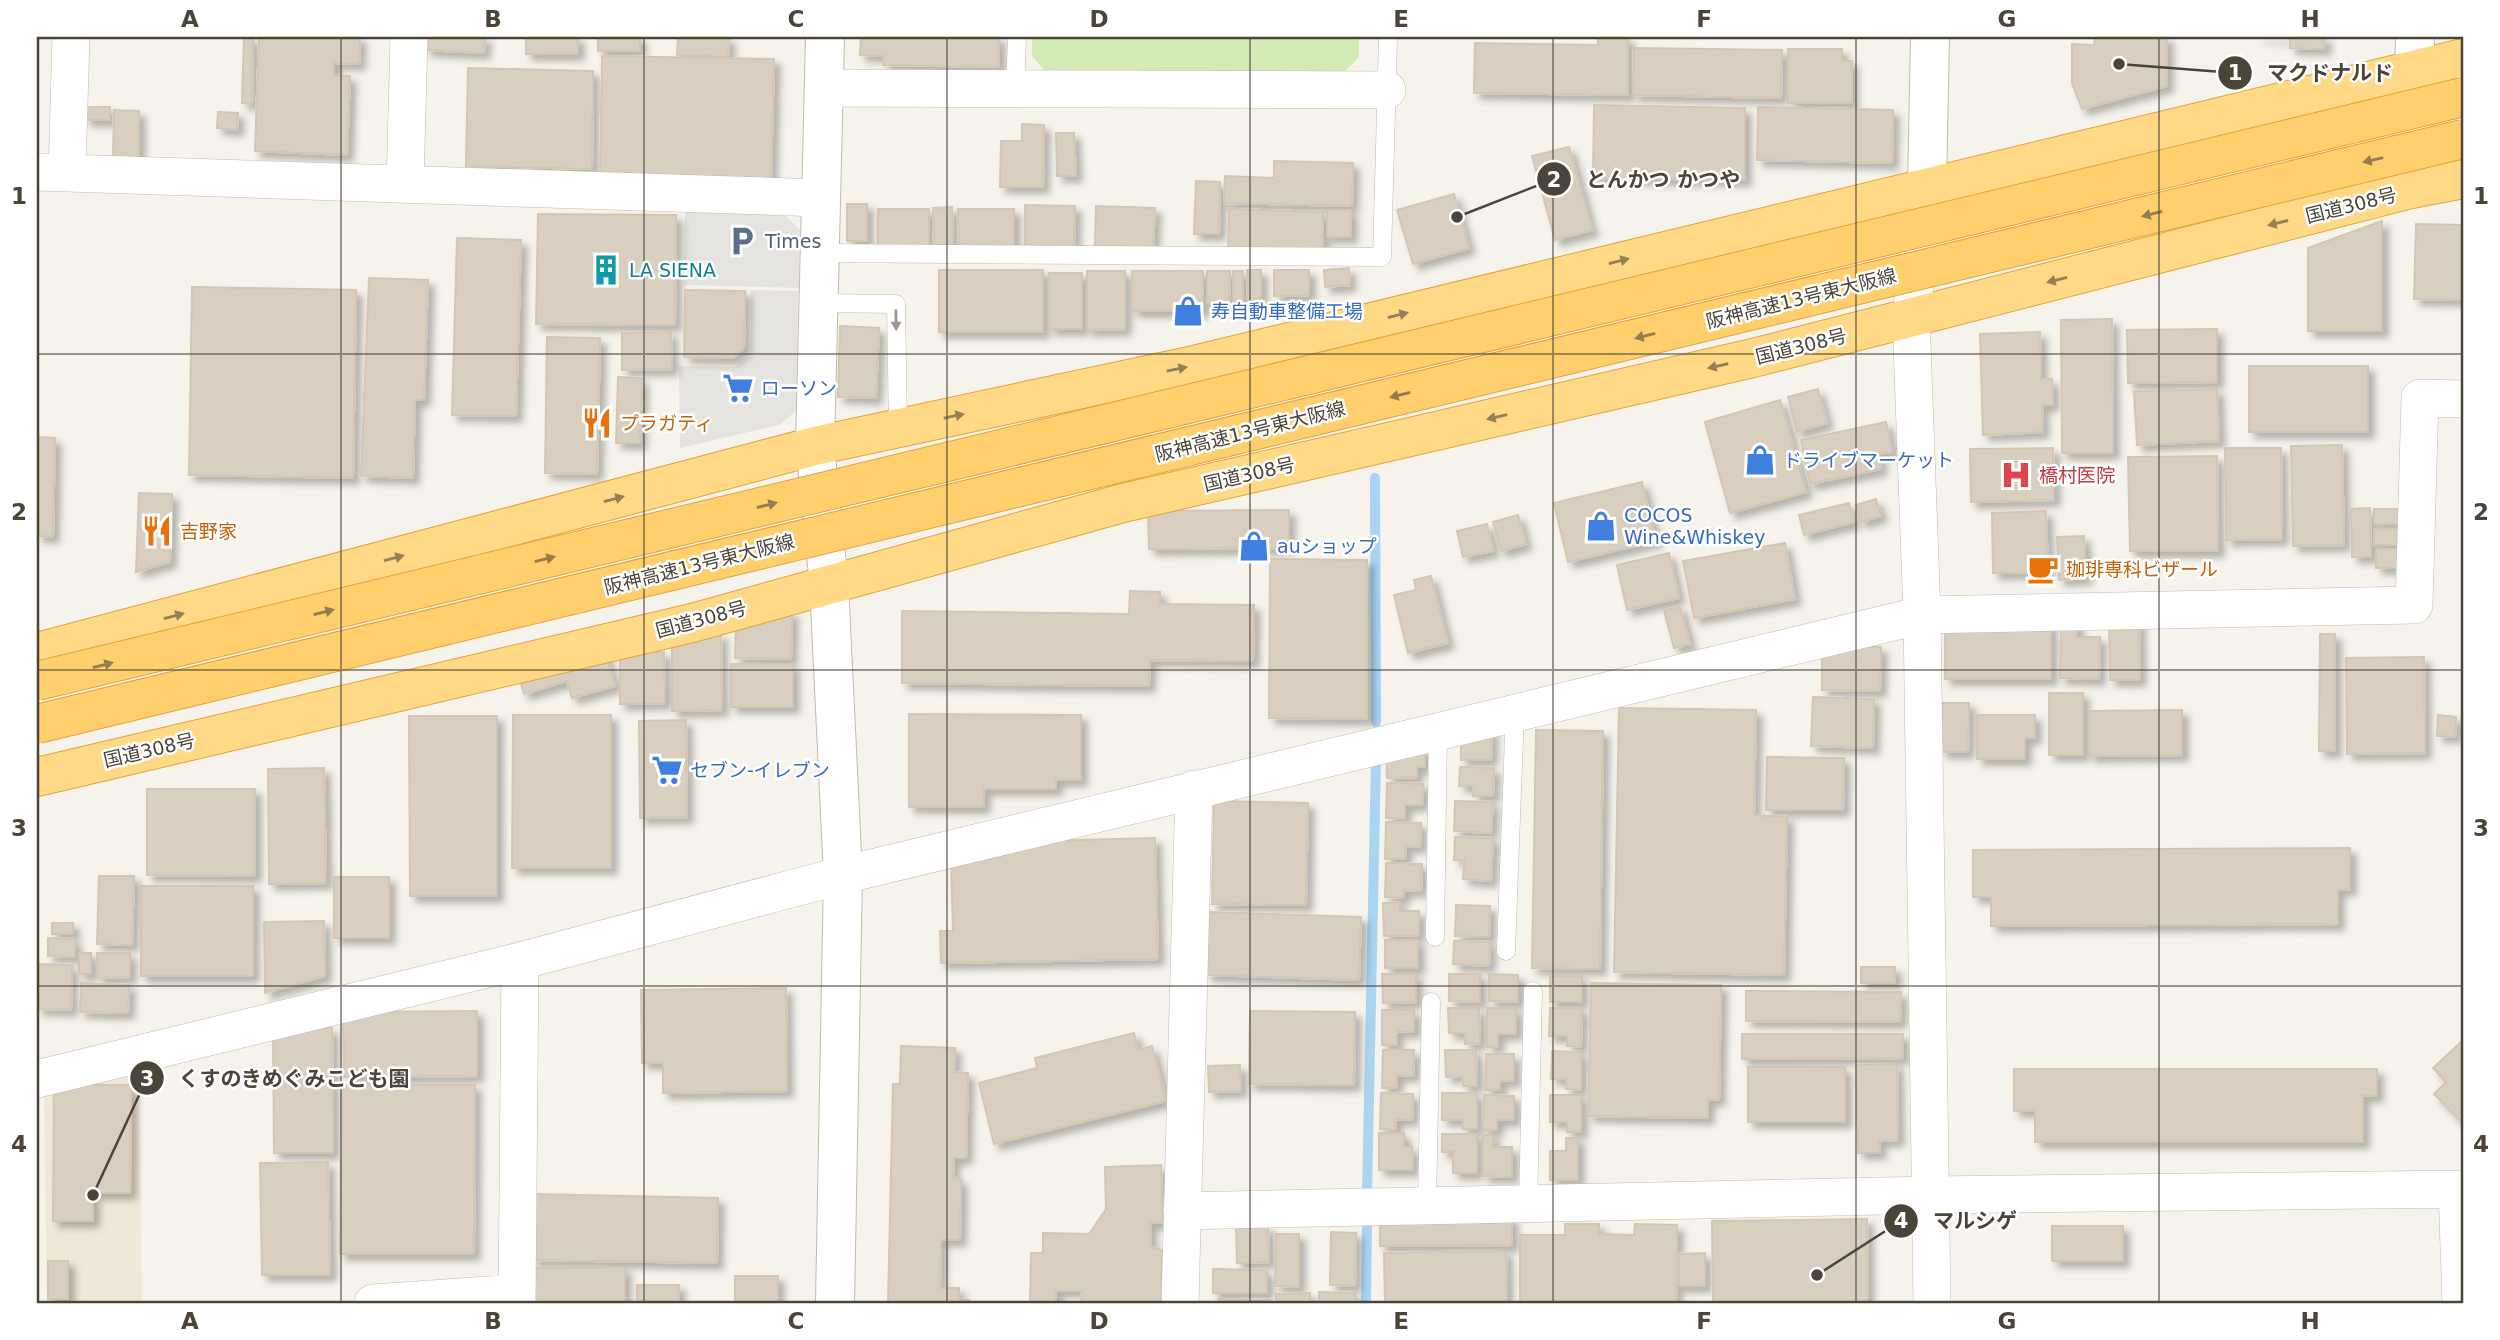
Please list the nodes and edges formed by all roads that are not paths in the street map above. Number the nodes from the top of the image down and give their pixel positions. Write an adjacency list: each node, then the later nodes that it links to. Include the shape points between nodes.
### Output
1 (71, 37): 14 (street)
2 (409, 37): 16 (street)
3 (825, 37): 9 (street)
4 (1017, 37): 10 (lane)
5 (1388, 37): 11 (lane)
6 (1930, 37): 17 (street)
7 (2415, 52): 8 (highway); 17 (highway); 18 (street)
8 (2463, 58)
9 (824, 88): 10 (street); 19 (street)
10 (1015, 89): 11 (street)
11 (1387, 90): 20 (lane, via 1382,257)
12 (2463, 97): 29 (highway, 阪神高速13号東大阪線, one-way to 12, bridge)
13 (2463, 139): 31 (highway, 阪神高速13号東大阪線, one-way to 31, bridge)
14 (52, 172): 16 (street)
15 (2463, 179): 18 (highway, 国道308号)
16 (405, 185): 19 (street)
17 (1927, 186): 22 (street); 24 (highway, one-way to 17, via 1194,365)
18 (2411, 189): 22 (highway, 国道308号, one-way to 22)
19 (821, 198): 20 (street)
20 (821, 253): 21 (street)
21 (819, 303): 24 (lane, one-way to 24, via 896,304); 25 (street)
22 (1911, 317): 26 (highway, 国道308号, one-way to 26, via 1124,503); 27 (street)
23 (2463, 398): 27 (street, via 2420,398 2414,605)
24 (898, 428): 25 (highway)
25 (815, 446): 26 (street); 28 (highway, one-way to 25)
26 (829, 584): 33 (highway, 国道308号, via 692,623); 35 (street)
27 (1922, 615): 30 (street); 43 (street)
28 (37, 652)
29 (37, 681)
30 (1515, 711): 32 (street); 37 (lane)
31 (37, 724)
32 (1438, 730): 34 (street); 36 (lane)
33 (37, 776)
34 (1194, 789): 35 (street); 46 (street)
35 (843, 875): 38 (street); 49 (street)
36 (1435, 937)
37 (1506, 951)
38 (520, 961): 41 (street); 47 (street)
39 (1533, 990): 44 (lane)
40 (1431, 1002): 45 (lane)
41 (37, 1079)
42 (2460, 1189): 43 (street); 52 (street)
43 (1931, 1195): 44 (street); 51 (street)
44 (1528, 1204): 45 (street)
45 (1427, 1206): 46 (street)
46 (1182, 1211): 50 (street)
47 (517, 1298): 48 (street)
48 (373, 1303)
49 (835, 1303)
50 (1180, 1303)
51 (1932, 1303)
52 (2461, 1303)

